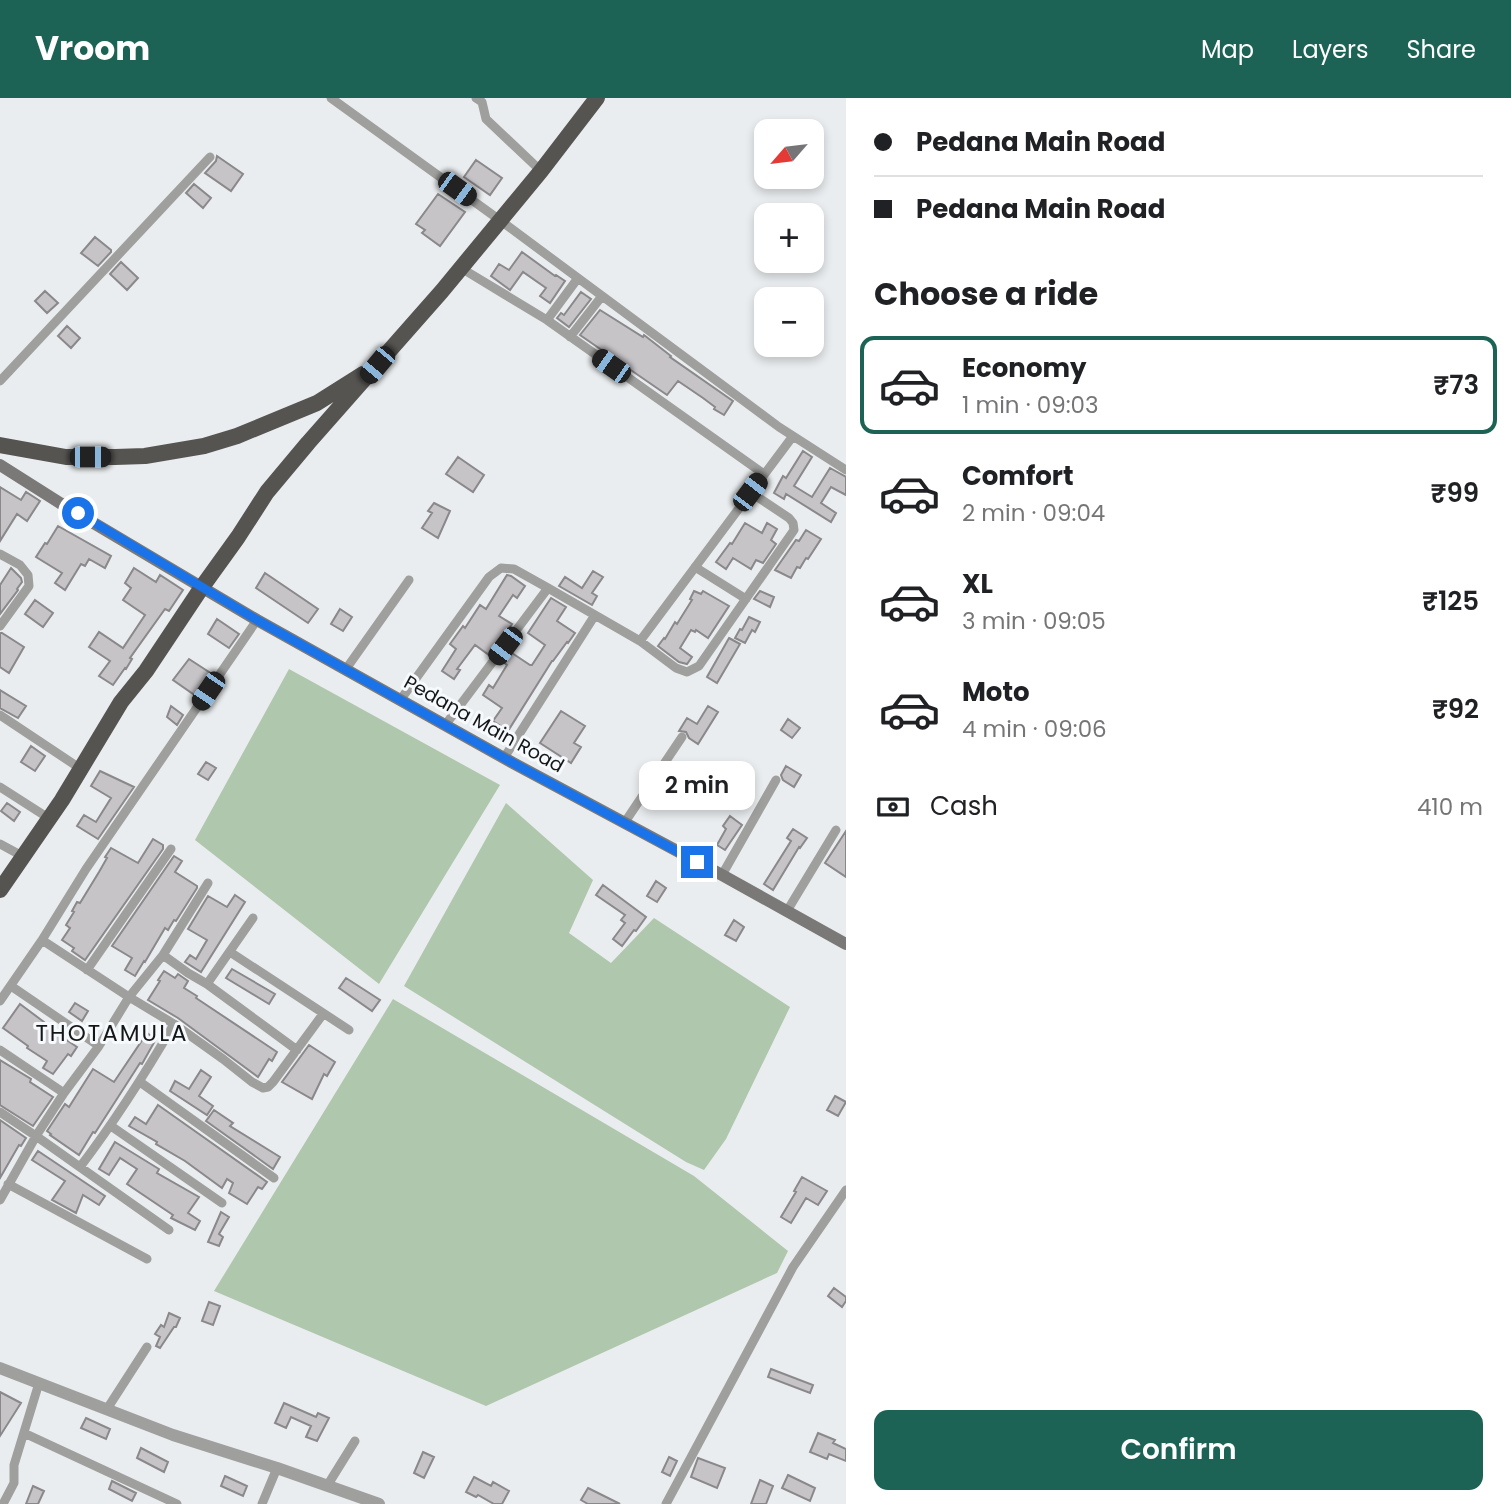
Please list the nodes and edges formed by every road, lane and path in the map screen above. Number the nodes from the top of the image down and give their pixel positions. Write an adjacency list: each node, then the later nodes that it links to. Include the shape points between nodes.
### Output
1 (331, 98): 6 (street)
2 (476, 98): 5 (street, via 482,102 486,118)
3 (597, 98): 5 (highway)
4 (210, 157): 13 (street)
5 (541, 171): 6 (highway)
6 (501, 221): 7 (highway); 8 (street)
7 (461, 268): 10 (street); 12 (highway)
8 (578, 278): 9 (street); 10 (street)
9 (602, 296): 11 (street); 14 (street)
10 (547, 320): 11 (street)
11 (570, 337): 18 (street)
12 (377, 365): 15 (highway, via 317,403 204,446 145,456 66,457); 23 (highway, via 267,492)
13 (0, 381)
14 (793, 436): 17 (street); 18 (street)
15 (0, 445)
16 (0, 465): 23 (main road, Pedana Main Road)
17 (846, 470)
18 (764, 474): 19 (street)
19 (750, 492): 21 (street); 25 (street, via 789,518 794,530)
20 (0, 554): 28 (street, via 20,565 29,586)
21 (695, 567): 25 (street); 29 (street)
22 (410, 580): 30 (street)
23 (202, 587): 27 (main road, Pedana Main Road); 36 (highway)
24 (548, 587): 26 (street); 31 (street, via 514,569 502,568 489,577); 33 (street)
25 (746, 599): 29 (street, via 699,666 687,671)
26 (595, 615): 29 (street); 35 (street)
27 (257, 620): 30 (main road, Pedana Main Road); 50 (street)
28 (0, 626)
29 (640, 641)
30 (346, 669): 31 (main road, Pedana Main Road)
31 (401, 699): 33 (main road, Pedana Main Road)
32 (0, 715): 36 (street)
33 (446, 724): 35 (main road, Pedana Main Road)
34 (682, 737): 40 (street)
35 (504, 758): 40 (main road, Pedana Main Road)
36 (81, 769): 39 (highway)
37 (776, 780): 45 (street)
38 (0, 787): 39 (street)
39 (50, 819): 44 (highway)
40 (625, 822): 45 (main road, Pedana Main Road)
41 (836, 830): 48 (street)
42 (0, 844): 44 (street)
43 (172, 849): 54 (street)
44 (24, 857): 47 (highway)
45 (722, 875): 48 (main road, Pedana Main Road)
46 (208, 883): 53 (street)
47 (0, 890)
48 (787, 911): 51 (main road, Pedana Main Road)
49 (253, 918): 52 (street)
50 (42, 940): 54 (street); 56 (street)
51 (846, 944)
52 (230, 952): 55 (street); 59 (street)
53 (163, 955): 55 (street); 57 (street)
54 (87, 970): 57 (street)
55 (207, 984): 63 (street)
56 (11, 986): 58 (street); 62 (street)
57 (129, 997): 60 (street); 62 (street)
58 (0, 1001)
59 (323, 1014): 61 (street); 63 (street)
60 (174, 1024): 63 (street, via 263,1088 274,1082); 65 (street)
61 (349, 1030)
62 (99, 1046): 66 (street)
63 (297, 1049)
64 (0, 1050): 66 (street)
65 (140, 1082): 68 (street); 71 (street)
66 (64, 1093): 69 (street)
67 (0, 1112): 69 (street)
68 (111, 1126): 70 (street); 75 (street)
69 (36, 1136): 70 (street); 72 (street)
70 (80, 1167): 76 (street)
71 (274, 1178)
72 (8, 1184): 74 (street); 77 (street)
73 (846, 1189): 90 (street, via 793,1267)
74 (0, 1199)
75 (222, 1203)
76 (170, 1230)
77 (147, 1259)
78 (147, 1348): 81 (street)
79 (0, 1368): 80 (street)
80 (39, 1383): 81 (street); 82 (street)
81 (107, 1409): 84 (street)
82 (23, 1433): 86 (street, via 14,1483); 87 (street)
83 (355, 1441): 85 (street)
84 (277, 1468): 85 (street); 88 (street)
85 (327, 1486): 89 (street)
86 (3, 1504)
87 (177, 1504)
88 (262, 1504)
89 (379, 1504)
90 (666, 1504)

